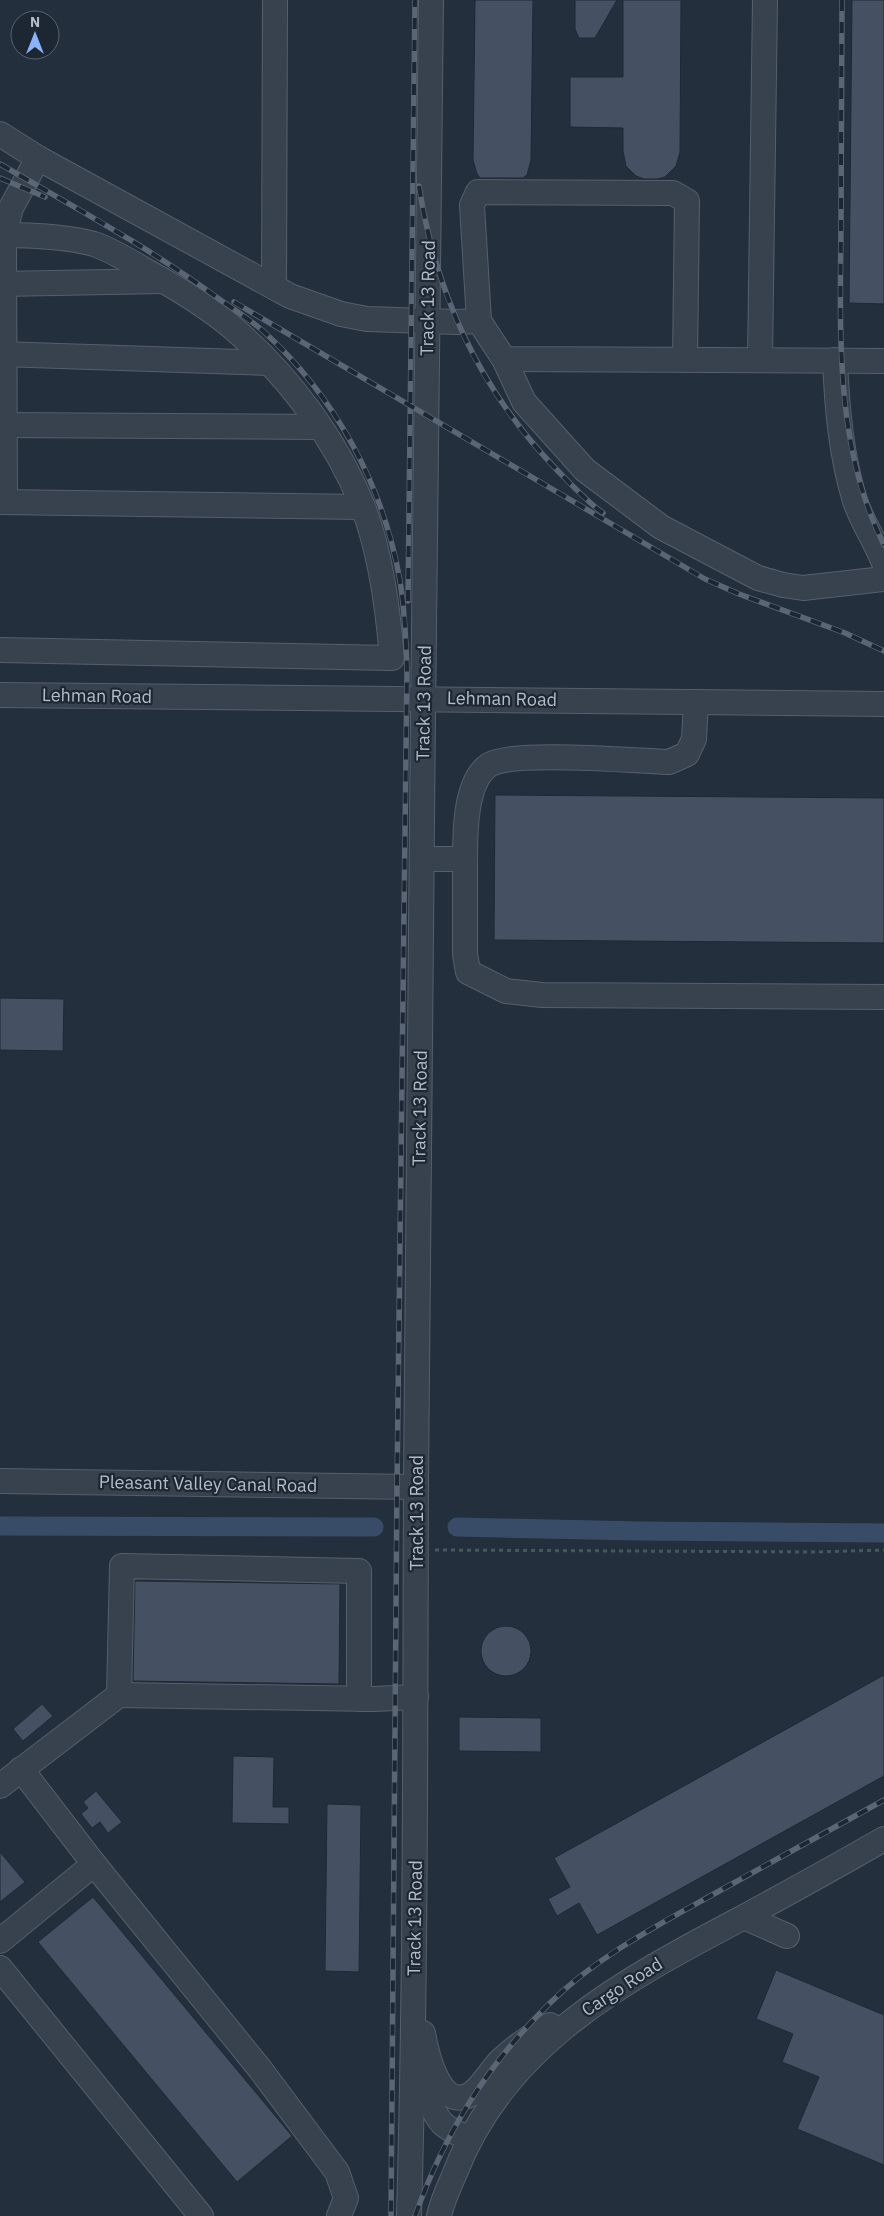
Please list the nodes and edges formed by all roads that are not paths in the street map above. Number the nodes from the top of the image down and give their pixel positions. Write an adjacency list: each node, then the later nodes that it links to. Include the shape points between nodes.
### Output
1 (275, 0): 9 (street)
2 (431, 0): 10 (street, Track 13 Road)
3 (765, 0): 15 (street)
4 (0, 134): 5 (street)
5 (38, 158): 6 (street, via 11,208); 9 (street)
6 (2, 235): 7 (street, via 95,244); 8 (street)
7 (163, 281): 8 (street); 18 (street, via 232,327)
8 (2, 284): 12 (street)
9 (274, 287): 10 (street, via 341,314 367,319)
10 (427, 321): 11 (street); 27 (street, Track 13 Road)
11 (479, 321): 13 (street); 14 (street, via 472,205 478,192 673,193 687,201)
12 (2, 354): 18 (street); 19 (street)
13 (504, 359): 14 (street); 24 (street, via 524,402 585,470 661,527 758,578 783,585 803,588)
14 (685, 360): 15 (street)
15 (760, 360): 16 (street)
16 (834, 360): 17 (street); 23 (street, via 837,410 853,493)
17 (884, 361)
18 (269, 363): 20 (street)
19 (2, 425): 20 (street); 21 (street)
20 (319, 427): 22 (street, via 337,453)
21 (3, 502): 22 (street)
22 (363, 507): 25 (street, via 378,562 392,658)
23 (884, 564)
24 (884, 580)
25 (0, 650)
26 (0, 695): 27 (street, Lehman Road)
27 (424, 698): 28 (street, Lehman Road); 30 (street, Track 13 Road)
28 (696, 702): 29 (street, Lehman Road); 31 (street, via 694,738 687,754 669,762 529,757 501,760 488,766 473,787 466,822)
29 (884, 704)
30 (423, 859): 31 (street); 34 (street, Track 13 Road)
31 (465, 859): 32 (street, via 465,954 468,972 506,991 542,995)
32 (884, 997)
33 (0, 1482): 34 (street, Pleasant Valley Canal Road)
34 (416, 1487): 36 (street, Track 13 Road)
35 (119, 1695): 37 (street); 37 (street, via 122,1566 132,1566 359,1571); 38 (street)
36 (416, 1697): 37 (street); 46 (street, Track 13 Road)
37 (359, 1699)
38 (21, 1769): 39 (street); 41 (street)
39 (0, 1786)
40 (884, 1838): 42 (street, Cargo Road)
41 (94, 1864): 44 (street); 50 (street, via 260,2069 337,2172)
42 (744, 1917): 43 (street); 47 (street, Cargo Road, via 674,1954)
43 (786, 1936)
44 (0, 1941)
45 (0, 1968): 51 (street)
46 (414, 1984): 48 (street); 52 (street, Track 13 Road)
47 (596, 2003): 48 (street, via 558,2020 515,2047 465,2097 452,2095 434,2076); 49 (street, Cargo Road, via 557,2032 518,2070)
48 (418, 2008): 49 (street, via 427,2082 437,2115 443,2124)
49 (469, 2139): 53 (street, Cargo Road)
50 (344, 2210)
51 (201, 2216)
52 (409, 2216)
53 (439, 2216)

